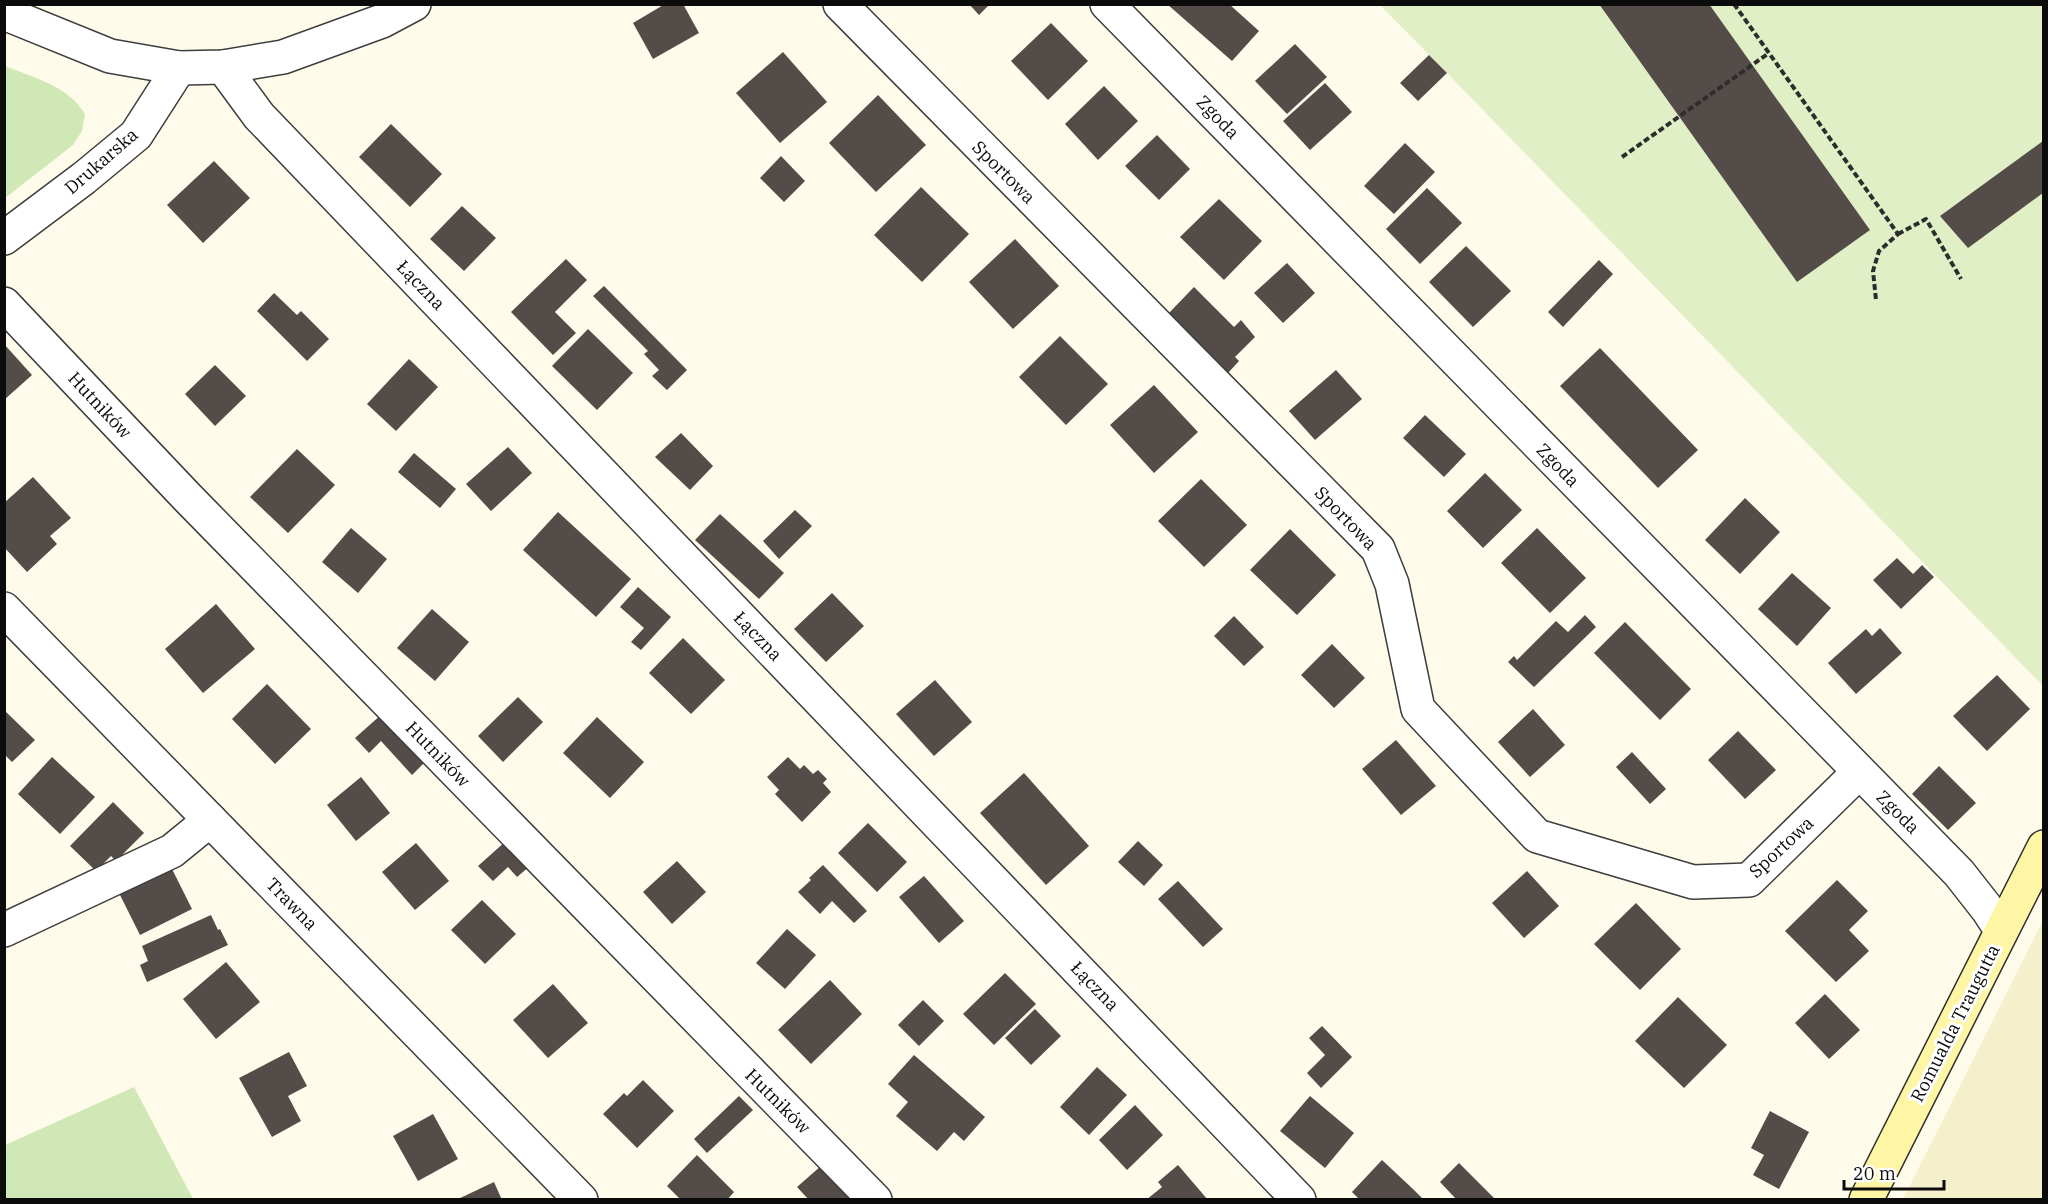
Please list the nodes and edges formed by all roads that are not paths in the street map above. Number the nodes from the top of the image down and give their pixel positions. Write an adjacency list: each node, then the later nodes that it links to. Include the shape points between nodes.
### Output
1 (414, 4): 5 (street, via 382,21 283,57)
2 (840, 4): 10 (street, Sportowa, via 1378,549 1392,584 1418,709 1537,836 1693,882 1749,880)
3 (1107, 4): 10 (street, Zgoda)
4 (4, 14): 6 (street, via 110,56)
5 (223, 67): 6 (street); 17 (street, Łączna, via 259,116)
6 (179, 68): 7 (street, Drukarska, via 136,135)
7 (4, 238)
8 (4, 304): 16 (street, Hutników, via 187,497)
9 (4, 609): 11 (street, Trawna)
10 (1859, 772): 14 (street, Zgoda, via 1959,873)
11 (210, 820): 13 (street, via 172,851); 15 (street, Trawna)
12 (2043, 847): 14 (main road, Romualda Traugutta)
13 (4, 930)
14 (2001, 930): 18 (main road, Romualda Traugutta)
15 (581, 1200)
16 (875, 1200)
17 (1299, 1200)
18 (1866, 1200)

